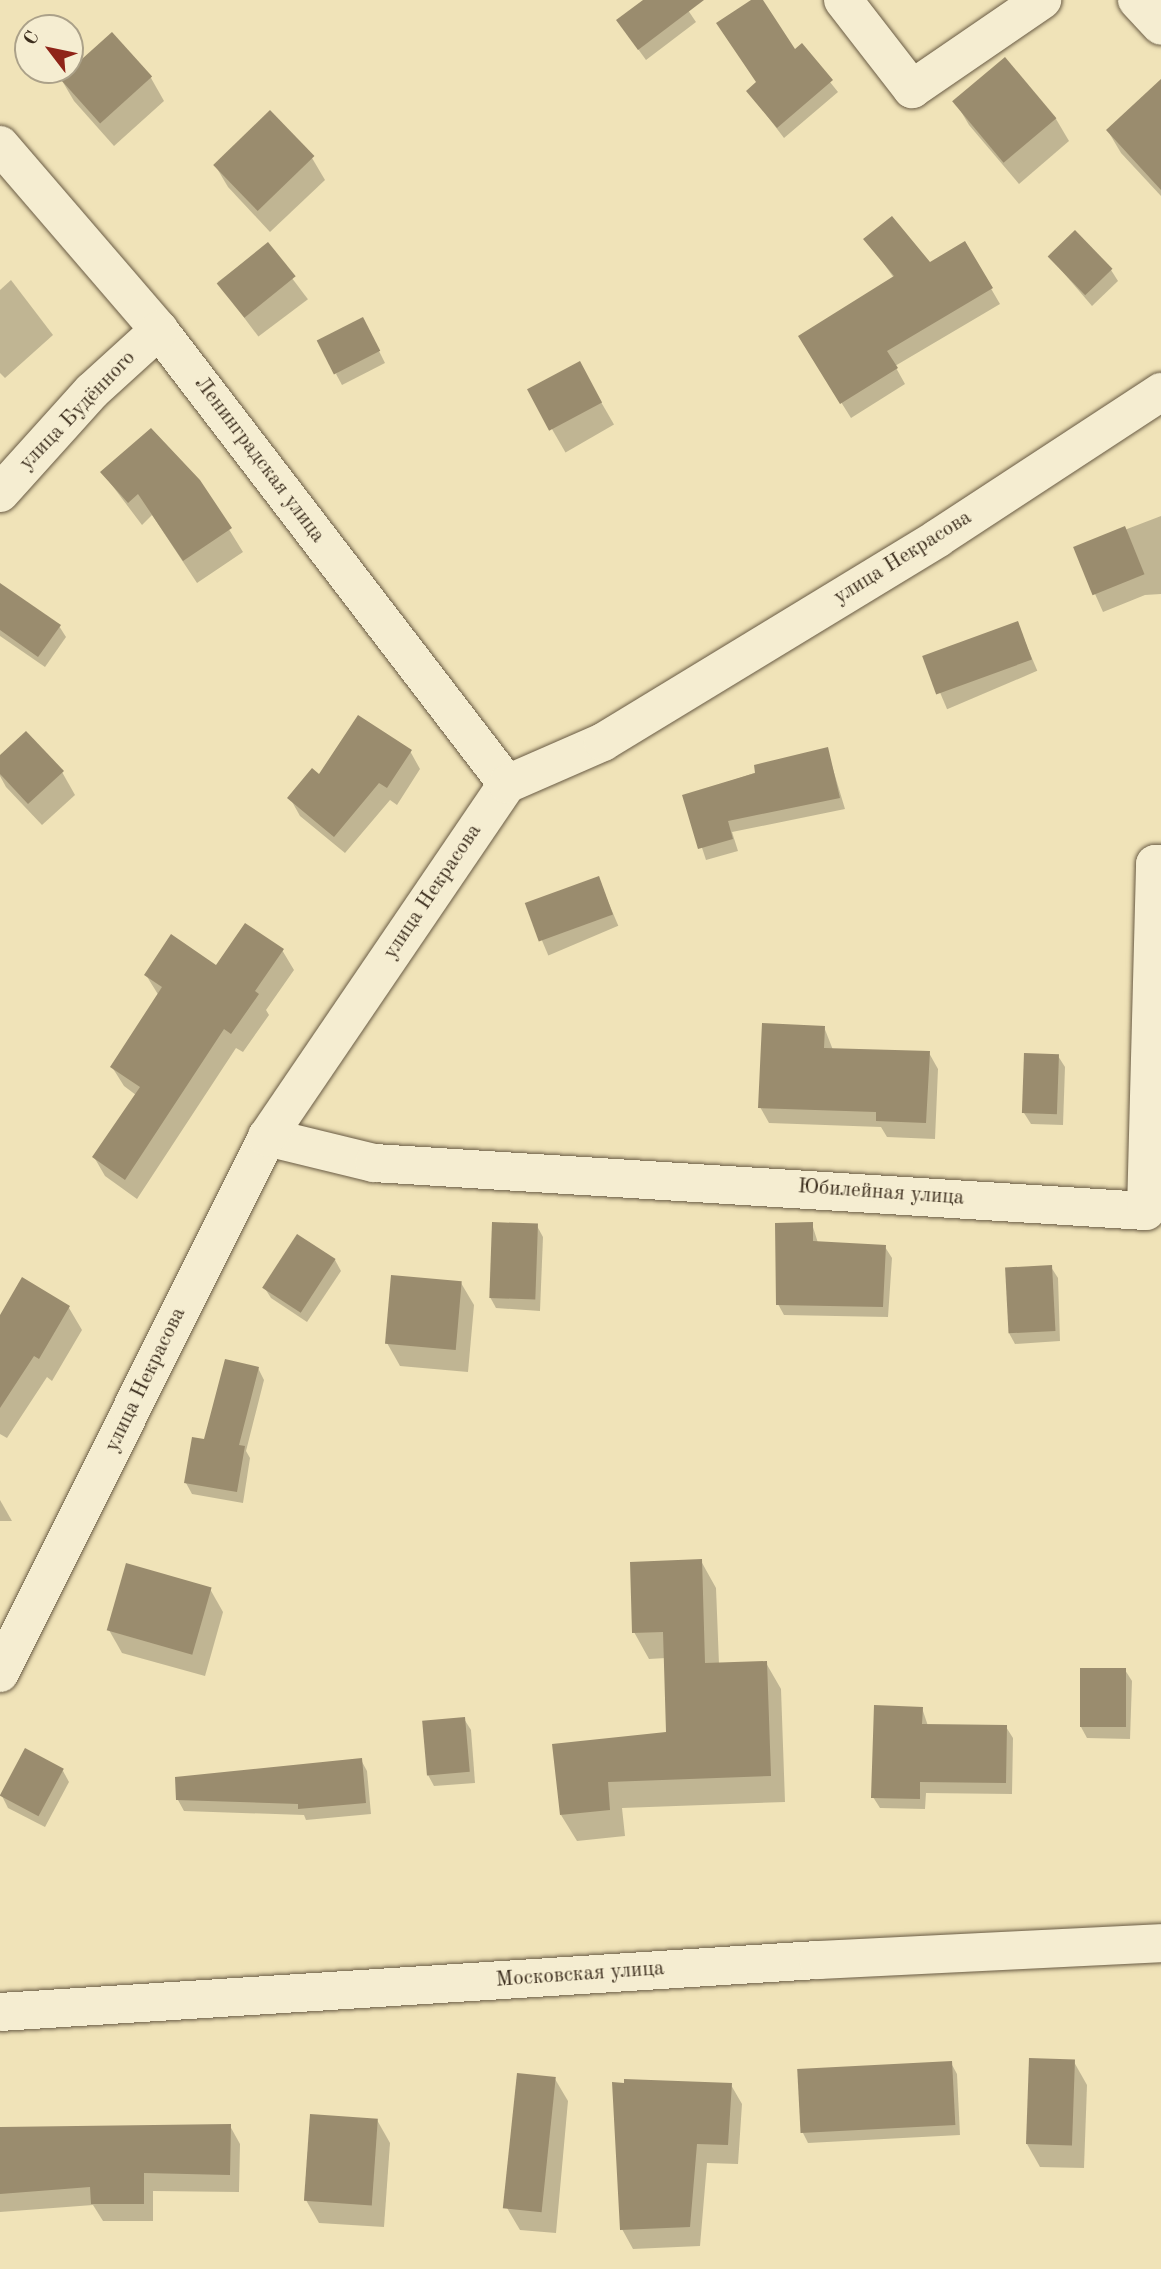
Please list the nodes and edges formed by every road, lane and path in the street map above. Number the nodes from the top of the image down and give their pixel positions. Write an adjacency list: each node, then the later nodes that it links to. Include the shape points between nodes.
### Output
1 (843, 0): 2 (street, via 912,89)
2 (1042, 0)
3 (1137, 0): 4 (street)
4 (1161, 26)
5 (0, 145): 6 (street, Ленинградская улица)
6 (159, 330): 8 (street, улица Будённого, via 92,391); 9 (street, Ленинградская улица)
7 (1161, 392): 9 (street, улица Некрасова, via 938,538 603,742)
8 (0, 493)
9 (507, 784): 11 (street, улица Некрасова)
10 (1161, 864): 11 (street, Юбилейная улица, via 1155,864 1146,1211 374,1163)
11 (267, 1138): 12 (street, улица Некрасова)
12 (0, 1673)
13 (1161, 1943): 14 (street, Московская улица)
14 (0, 2012)

